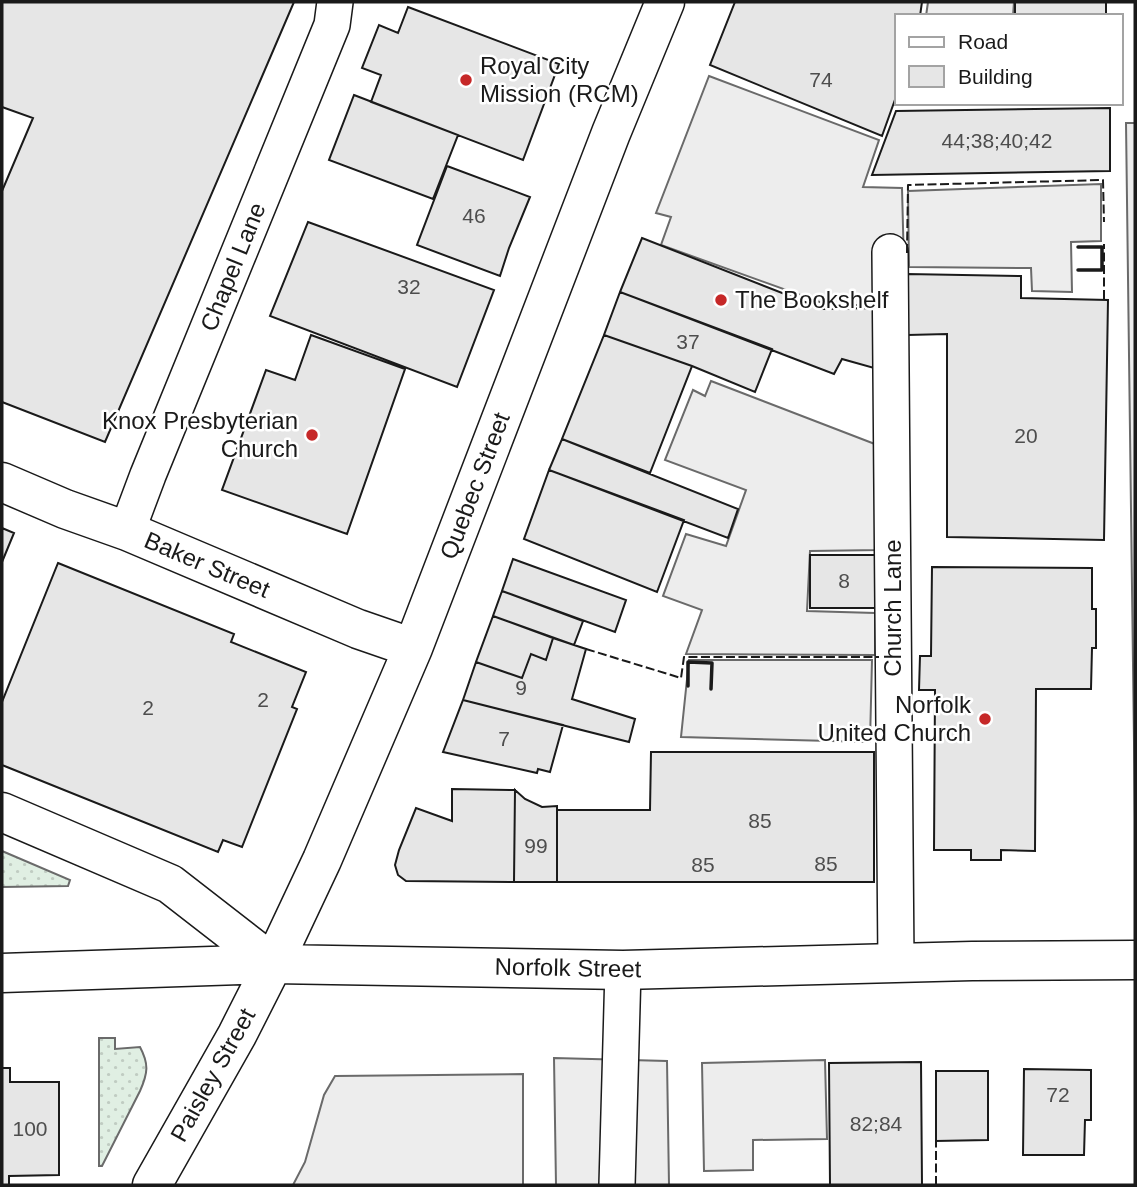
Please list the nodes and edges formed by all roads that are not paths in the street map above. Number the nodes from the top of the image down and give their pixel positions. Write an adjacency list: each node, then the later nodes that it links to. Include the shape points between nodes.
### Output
1 (335, 2): 5 (street, Chapel Lane, via 332,25)
2 (666, 2): 6 (street, Quebec Street)
3 (890, 252): 9 (street, Church Lane)
4 (2, 482): 5 (street, Baker Street)
5 (127, 531): 6 (street, Baker Street)
6 (412, 648): 10 (street, Quebec Street)
7 (2, 812): 10 (street, via 170,884)
8 (1135, 960): 9 (street, Norfolk Street)
9 (896, 963): 11 (street, Norfolk Street)
10 (273, 964): 11 (street, Norfolk Street); 12 (street, Norfolk Street); 13 (street, Paisley Street)
11 (623, 970): 14 (street)
12 (2, 973)
13 (152, 1185)
14 (617, 1185)

